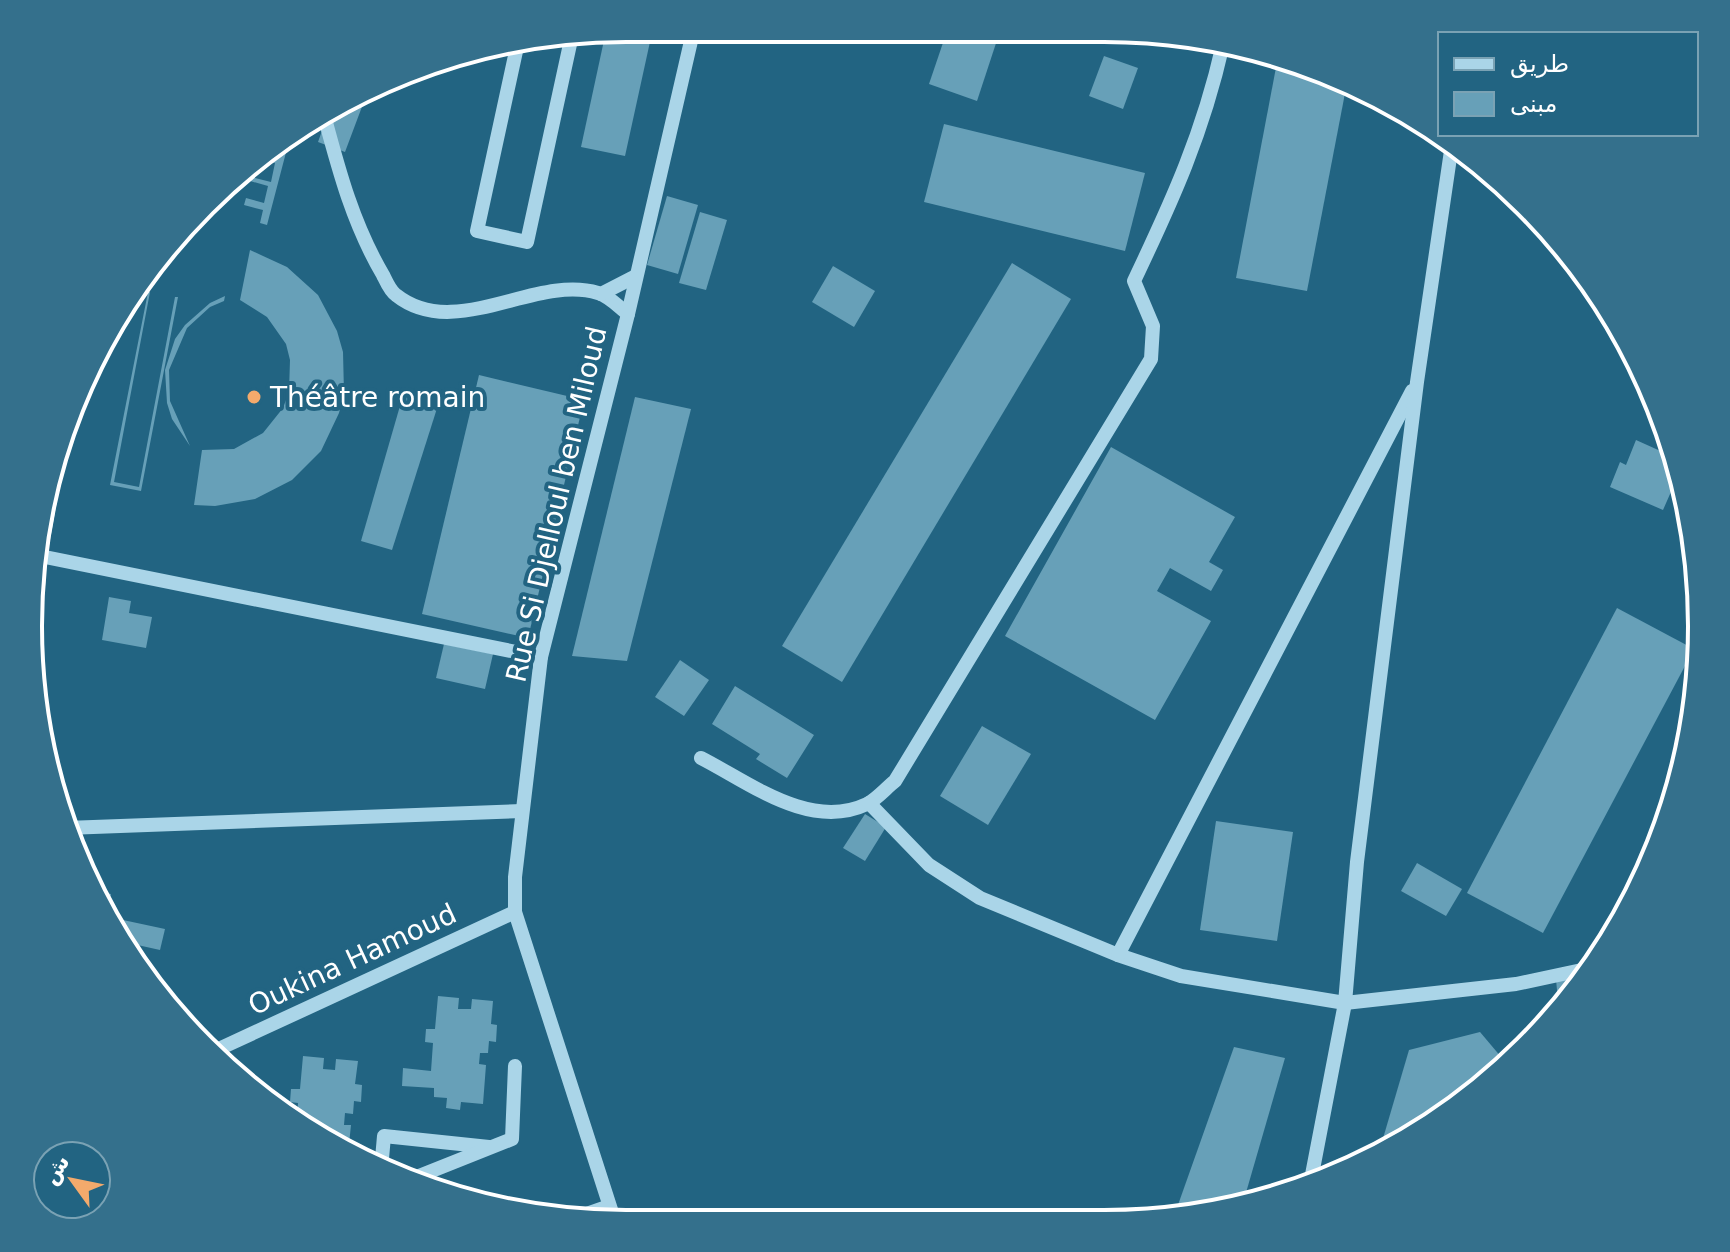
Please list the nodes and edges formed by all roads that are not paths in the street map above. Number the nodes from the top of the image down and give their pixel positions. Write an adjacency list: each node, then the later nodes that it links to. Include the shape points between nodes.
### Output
1 (691, 42): 7 (street, Rue Si Djelloul ben Miloud)
2 (570, 45): 3 (street, via 527,242 477,231)
3 (516, 52)
4 (1221, 54): 14 (street, via 1185,175 1134,281 1153,326 1151,359 917,749 895,781)
5 (327, 125): 8 (street, via 349,209 394,294 418,306 446,310 571,289)
6 (1450, 156): 10 (street)
7 (636, 276): 8 (street); 9 (street, Rue Si Djelloul ben Miloud)
8 (601, 294): 9 (street)
9 (628, 314): 12 (street, Rue Si Djelloul ben Miloud)
10 (1417, 382): 18 (street); 20 (street, via 1357,862)
11 (46, 557): 12 (street)
12 (541, 657): 15 (street, Rue Si Djelloul ben Miloud)
13 (701, 758): 14 (street, via 796,807 846,812)
14 (869, 803): 18 (street, via 929,865 959,886)
15 (522, 811): 16 (street); 17 (street, Rue Si Djelloul ben Miloud)
16 (78, 828)
17 (515, 912): 21 (street, Oukina Hamoud); 27 (street, Rue Si Djelloul ben Miloud)
18 (1118, 955): 20 (street, via 1181,976)
19 (1575, 972): 20 (street, via 1516,984)
20 (1345, 1003): 25 (street)
21 (222, 1047)
22 (515, 1066): 23 (street, via 512,1139)
23 (491, 1148): 24 (street, via 384,1136); 26 (street)
24 (382, 1156)
25 (1313, 1171)
26 (424, 1174)
27 (609, 1206): 28 (street); 29 (street, Rue Si Djelloul ben Miloud)
28 (600, 1209)
29 (610, 1210)

